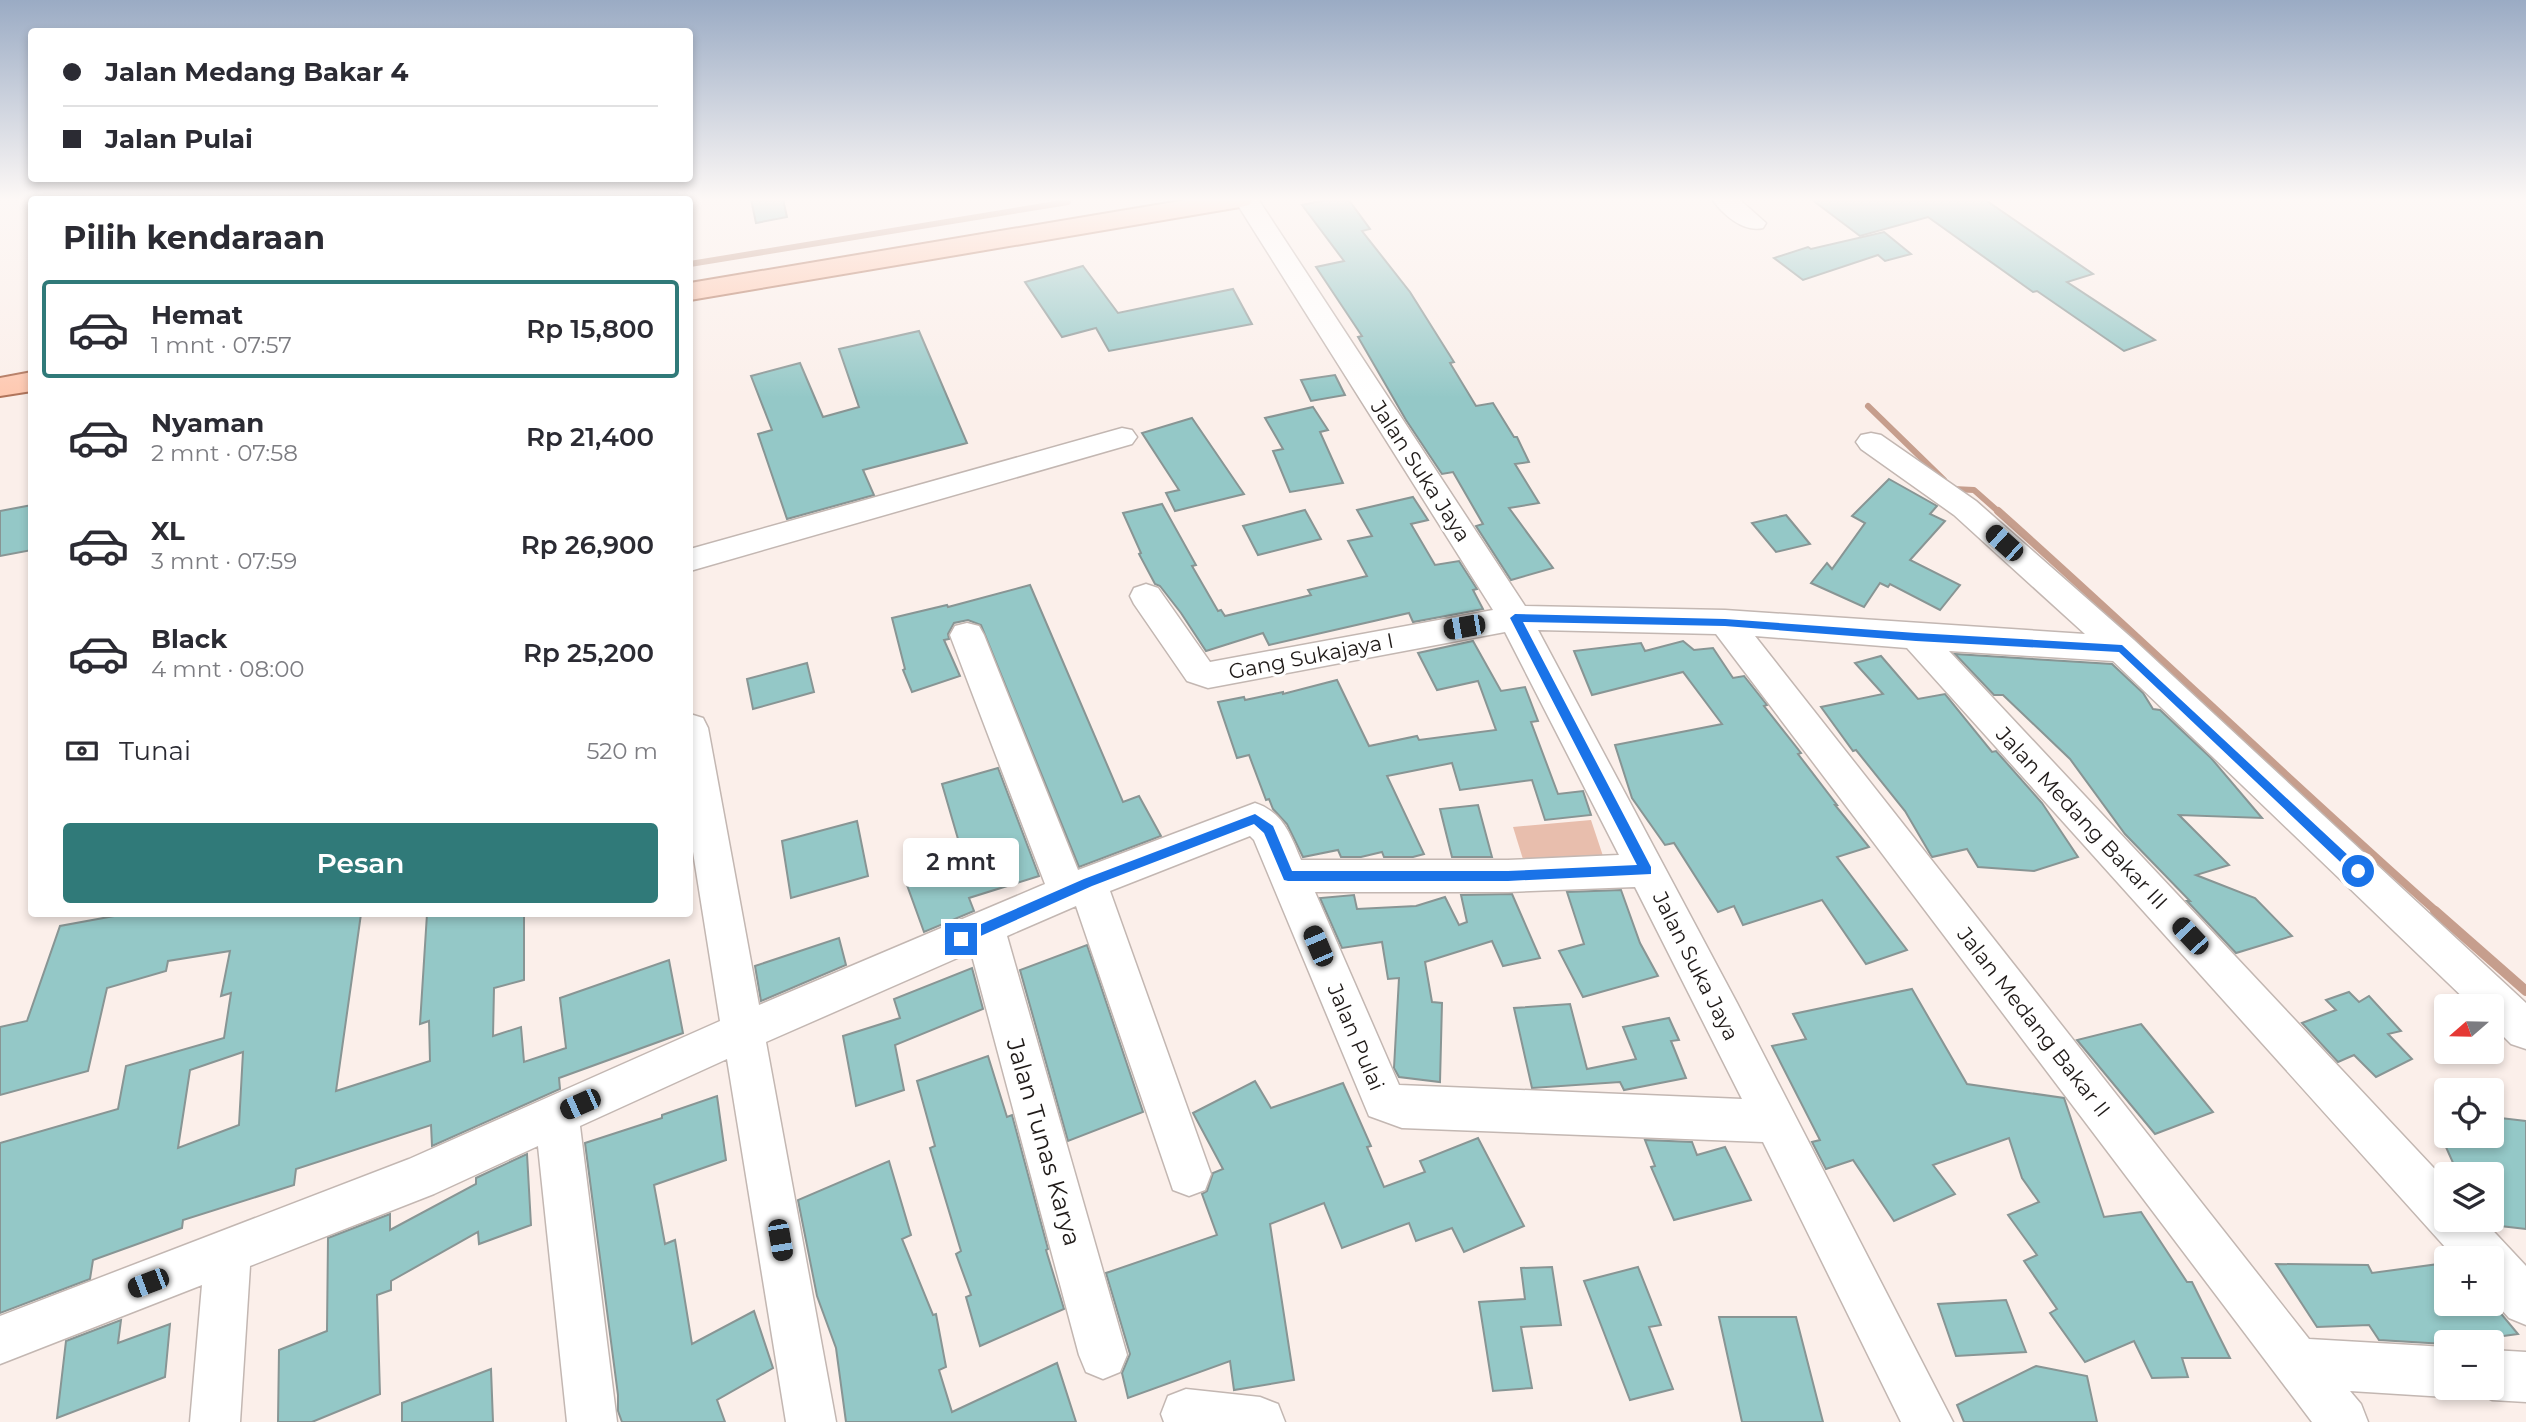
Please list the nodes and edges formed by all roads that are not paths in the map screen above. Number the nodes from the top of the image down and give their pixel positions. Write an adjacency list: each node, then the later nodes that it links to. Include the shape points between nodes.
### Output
1 (747, 265): 4 (main road)
2 (848, 265): 5 (main road)
3 (1289, 265): 14 (street, Jalan Suka Jaya)
4 (693, 274)
5 (693, 291)
6 (28, 382): 7 (main road)
7 (0, 387)
8 (28, 404): 9 (main road)
9 (0, 408)
10 (1122, 438): 12 (street)
11 (1871, 442): 18 (street, via 1965,508)
12 (693, 559)
13 (1146, 596): 14 (street, Gang Sukajaya I, via 1199,672 1208,675)
14 (1515, 618): 15 (street); 20 (street, Jalan Suka Jaya)
15 (1725, 622): 17 (street); 37 (street, Jalan Medang Bakar II)
16 (967, 635): 22 (street)
17 (1916, 637): 18 (street); 29 (street, Jalan Medang Bakar III)
18 (2122, 649): 24 (street)
19 (693, 745): 25 (street)
20 (1646, 870): 21 (street, via 1508,876); 27 (street, Jalan Suka Jaya)
21 (1288, 876): 22 (street, Jalan Pulai, via 1269,830 1255,818); 27 (street, Jalan Pulai, via 1384,1101 1393,1105)
22 (1078, 887): 23 (street, Jalan Pulai); 28 (street)
23 (985, 929): 25 (street, Jalan Pulai); 36 (street, Jalan Tunas Karya)
24 (2526, 1030)
25 (744, 1031): 26 (street, Jalan Pulai); 44 (street)
26 (557, 1114): 32 (street, Jalan Pulai, via 418,1178); 43 (street)
27 (1773, 1121): 46 (street, Jalan Suka Jaya)
28 (1189, 1174)
29 (2434, 1201)
30 (2462, 1232): 31 (street)
31 (2476, 1246)
32 (228, 1251): 35 (street, Jalan Pulai); 42 (street)
33 (2504, 1277): 34 (street)
34 (2526, 1301)
35 (0, 1340)
36 (1103, 1354)
37 (2300, 1363): 38 (street); 47 (street, Jalan Medang Bakar II)
38 (2434, 1371)
39 (2504, 1376): 40 (street)
40 (2526, 1377)
41 (1186, 1414): 45 (street)
42 (215, 1422)
43 (592, 1422)
44 (811, 1422)
45 (1260, 1422)
46 (1928, 1422)
47 (2343, 1422)

